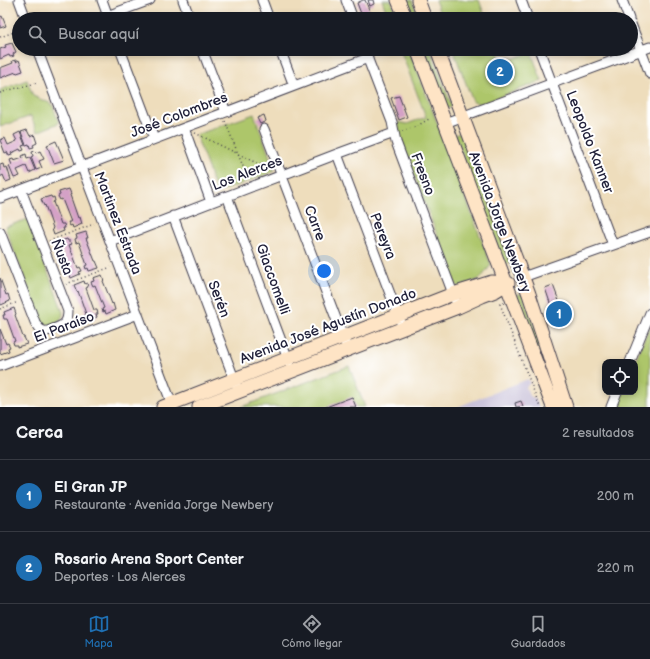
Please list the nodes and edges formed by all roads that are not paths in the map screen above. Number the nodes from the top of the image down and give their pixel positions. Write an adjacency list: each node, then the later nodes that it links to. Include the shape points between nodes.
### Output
1 (19, 0): 11 (street)
2 (102, 0): 12 (street)
3 (150, 0): 13 (street)
4 (183, 0): 14 (street)
5 (262, 0): 15 (street)
6 (346, 0): 16 (street)
7 (398, 0): 17 (main road)
8 (418, 0): 18 (main road)
9 (521, 0): 19 (street)
10 (622, 0): 20 (street)
11 (23, 12)
12 (105, 12)
13 (121, 12)
14 (187, 12)
15 (266, 12)
16 (350, 12)
17 (403, 12)
18 (422, 12)
19 (525, 12)
20 (626, 12)
21 (638, 36): 22 (street)
22 (646, 49): 33 (street)
23 (40, 56): 44 (street, Martinez Estrada)
24 (123, 56): 42 (street)
25 (204, 56): 36 (street)
26 (283, 56): 35 (street)
27 (359, 56): 35 (street, José Colombres)
28 (367, 56): 41 (street, Fresno)
29 (420, 56): 38 (main road, Avenida Jorge Newbery)
30 (440, 56): 37 (main road, Avenida Jorge Newbery)
31 (542, 56): 34 (street, Leopoldo Kanner)
32 (627, 56): 34 (street)
33 (650, 74)
34 (552, 83): 37 (street); 54 (street, Leopoldo Kanner)
35 (294, 86): 36 (street, José Colombres)
36 (224, 112): 39 (street, José Colombres)
37 (463, 117): 38 (street); 55 (main road, Avenida Jorge Newbery)
38 (445, 123): 56 (main road, Avenida Jorge Newbery)
39 (184, 128): 42 (street, José Colombres); 49 (street)
40 (264, 128): 45 (street, Carre)
41 (394, 133): 43 (street, Los Alerces); 57 (street, Fresno)
42 (154, 139): 44 (street, José Colombres)
43 (337, 154): 45 (street, Los Alerces); 61 (street, Pereyra)
44 (82, 167): 46 (street, José Colombres); 53 (street, Martinez Estrada)
45 (281, 175): 47 (street, Los Alerces); 63 (street, Carre)
46 (21, 190): 48 (street, José Colombres); 51 (street, Ñusta, via 68,311 63,325 47,331 38,328)
47 (227, 196): 49 (street, Los Alerces); 65 (street, Giaccomelli)
48 (0, 198)
49 (211, 202): 50 (street, Los Alerces)
50 (173, 216): 53 (street, Los Alerces); 69 (street, Serén)
51 (0, 232)
52 (650, 232): 54 (street)
53 (110, 240): 60 (street, Martinez Estrada)
54 (613, 245): 55 (street)
55 (523, 278): 56 (main road, Avenida José Agustín Donado); 75 (main road, Avenida Jorge Newbery)
56 (506, 283): 57 (main road, Avenida José Agustín Donado, via 492,282); 58 (main road, Avenida José Agustín Donado, via 495,291); 74 (main road, Avenida Jorge Newbery)
57 (453, 294): 58 (street, Fresno); 61 (main road, Avenida José Agustín Donado)
58 (458, 307): 62 (main road, Avenida José Agustín Donado)
59 (650, 313): 66 (street)
60 (138, 314): 67 (street, El Paraíso); 72 (street, Martinez Estrada)
61 (399, 315): 62 (street, Pereyra); 63 (main road, Avenida José Agustín Donado)
62 (403, 328): 64 (main road, Avenida José Agustín Donado)
63 (344, 337): 64 (street, Carre); 65 (main road, Avenida José Agustín Donado)
64 (348, 350): 68 (main road, Avenida José Agustín Donado)
65 (287, 359): 68 (street, Giaccomelli); 69 (main road, Avenida José Agustín Donado)
66 (631, 359)
67 (0, 366)
68 (292, 371): 70 (main road, Avenida José Agustín Donado)
69 (234, 379): 70 (street, Serén); 72 (main road, Avenida José Agustín Donado)
70 (239, 392): 73 (main road, Avenida José Agustín Donado)
71 (616, 395): 76 (street)
72 (169, 406)
73 (199, 407)
74 (553, 407)
75 (566, 407)
76 (611, 407)

